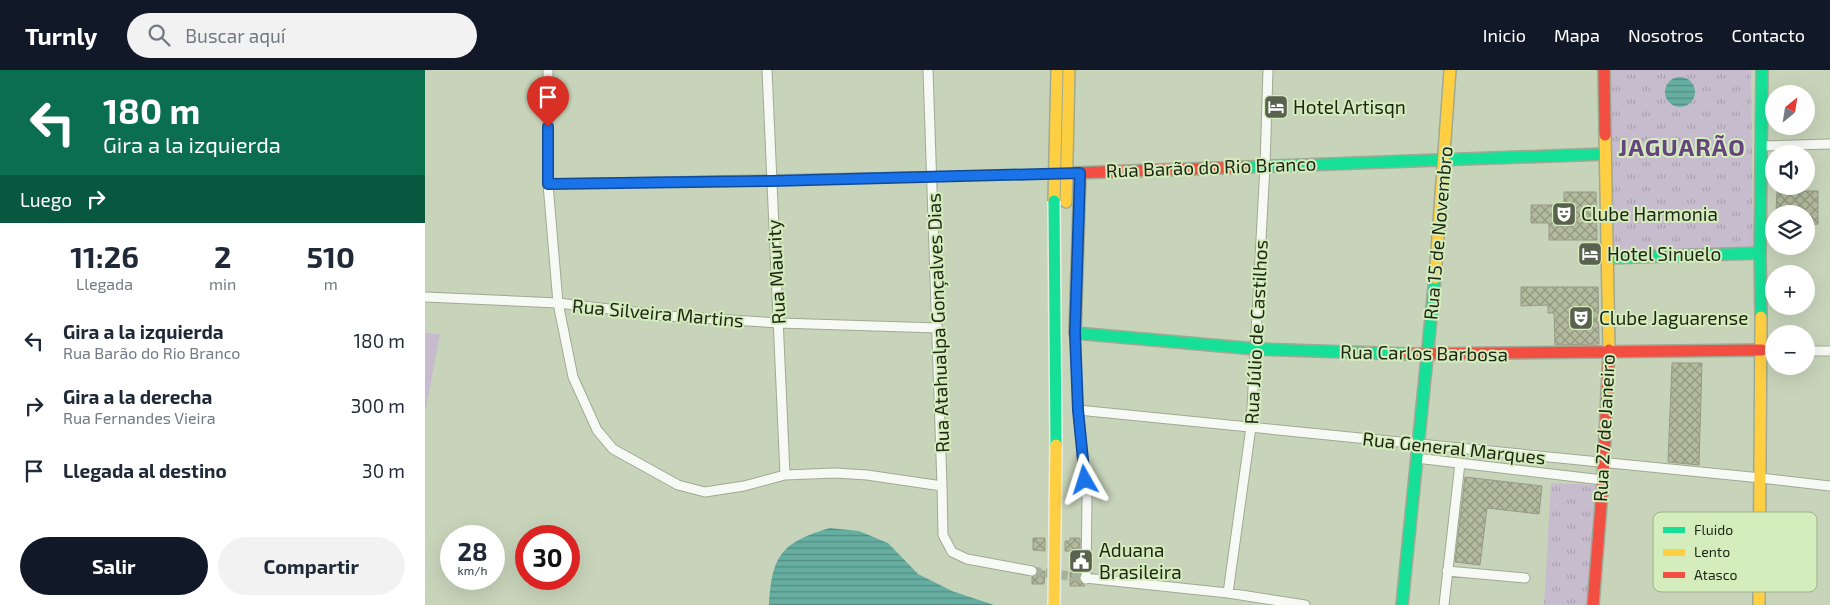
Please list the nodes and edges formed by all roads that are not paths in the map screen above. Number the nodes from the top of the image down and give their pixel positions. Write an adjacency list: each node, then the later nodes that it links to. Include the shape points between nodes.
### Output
1 (548, 70): 19 (street)
2 (767, 70): 18 (street, Rua Maurity)
3 (928, 70): 17 (street, Rua Atahualpa Gonçalves Dias)
4 (1057, 70): 16 (main road)
5 (1069, 70): 16 (main road)
6 (1268, 70): 14 (street, Rua Júlio de Castilhos)
7 (1450, 70): 13 (main road, Rua 15 de Novembro)
8 (1604, 70): 12 (main road, Rua 27 de Janeiro)
9 (1762, 70): 11 (main road)
10 (1830, 144): 11 (street)
11 (1762, 146): 21 (main road)
12 (1605, 154): 13 (main road, Rua Barão do Rio Branco); 22 (main road, Rua 27 de Janeiro)
13 (1445, 159): 14 (main road, Rua Barão do Rio Branco); 34 (main road, Rua 15 de Novembro)
14 (1265, 165): 15 (main road, Rua Barão do Rio Branco); 29 (street, Rua Júlio de Castilhos)
15 (1080, 173): 16 (main road, Rua Barão do Rio Branco); 28 (main road)
16 (1060, 174): 17 (street, Rua Barão do Rio Branco); 20 (main road)
17 (933, 176): 18 (street, Rua Barão do Rio Branco); 27 (street, Rua Atahualpa Gonçalves Dias)
18 (771, 181): 19 (street, Rua Barão do Rio Branco); 25 (street, Rua Maurity)
19 (548, 184): 24 (street)
20 (1060, 202): 53 (main road, bridge); 54 (main road)
21 (1761, 253): 22 (main road); 26 (main road)
22 (1606, 258): 33 (main road, Rua 27 de Janeiro)
23 (425, 297): 24 (street, Rua Silveira Martins)
24 (558, 303): 25 (street, Rua Silveira Martins, via 668,316); 42 (street, via 573,377 597,430 613,449 678,485 705,492)
25 (779, 323): 27 (street, Rua Silveira Martins); 42 (street, Rua Maurity)
26 (1766, 325)
27 (938, 328): 45 (street, Rua Atahualpa Gonçalves Dias)
28 (1075, 333): 29 (main road, Rua Carlos Barbosa); 36 (street)
29 (1256, 349): 34 (main road, Rua Carlos Barbosa); 37 (street, Rua Júlio de Castilhos)
30 (1765, 350): 33 (main road, Rua Carlos Barbosa)
31 (1815, 351): 32 (street)
32 (1830, 351)
33 (1609, 353): 34 (main road, Rua Carlos Barbosa); 41 (main road, Rua 27 de Janeiro)
34 (1428, 355): 38 (main road, Rua 15 de Novembro)
35 (1767, 375): 43 (main road)
36 (1078, 410): 37 (street, Rua General Marques); 52 (street, via 1087,498 1085,579)
37 (1251, 428): 38 (street, Rua General Marques); 52 (street, Rua Júlio de Castilhos)
38 (1417, 444): 39 (main road, Rua 15 de Novembro); 41 (street, Rua General Marques)
39 (1416, 458): 40 (street); 56 (main road, Rua 15 de Novembro)
40 (1460, 463): 44 (street); 49 (street)
41 (1603, 463): 43 (street, Rua General Marques); 44 (main road, Rua 27 de Janeiro)
42 (785, 475): 45 (street, via 867,475)
43 (1761, 478): 46 (street, Rua General Marques); 47 (main road)
44 (1603, 480): 58 (main road, Rua 27 de Janeiro)
45 (943, 486): 48 (street, Rua Atahualpa Gonçalves Dias, via 943,535 952,552 967,559)
46 (1830, 486)
47 (1760, 512)
48 (1032, 571)
49 (1447, 571): 50 (street); 57 (street)
50 (1525, 578)
51 (1759, 592): 59 (main road)
52 (1228, 593): 55 (street)
53 (1054, 605)
54 (1063, 605)
55 (1305, 605)
56 (1402, 605)
57 (1445, 605)
58 (1593, 605)
59 (1759, 605)

